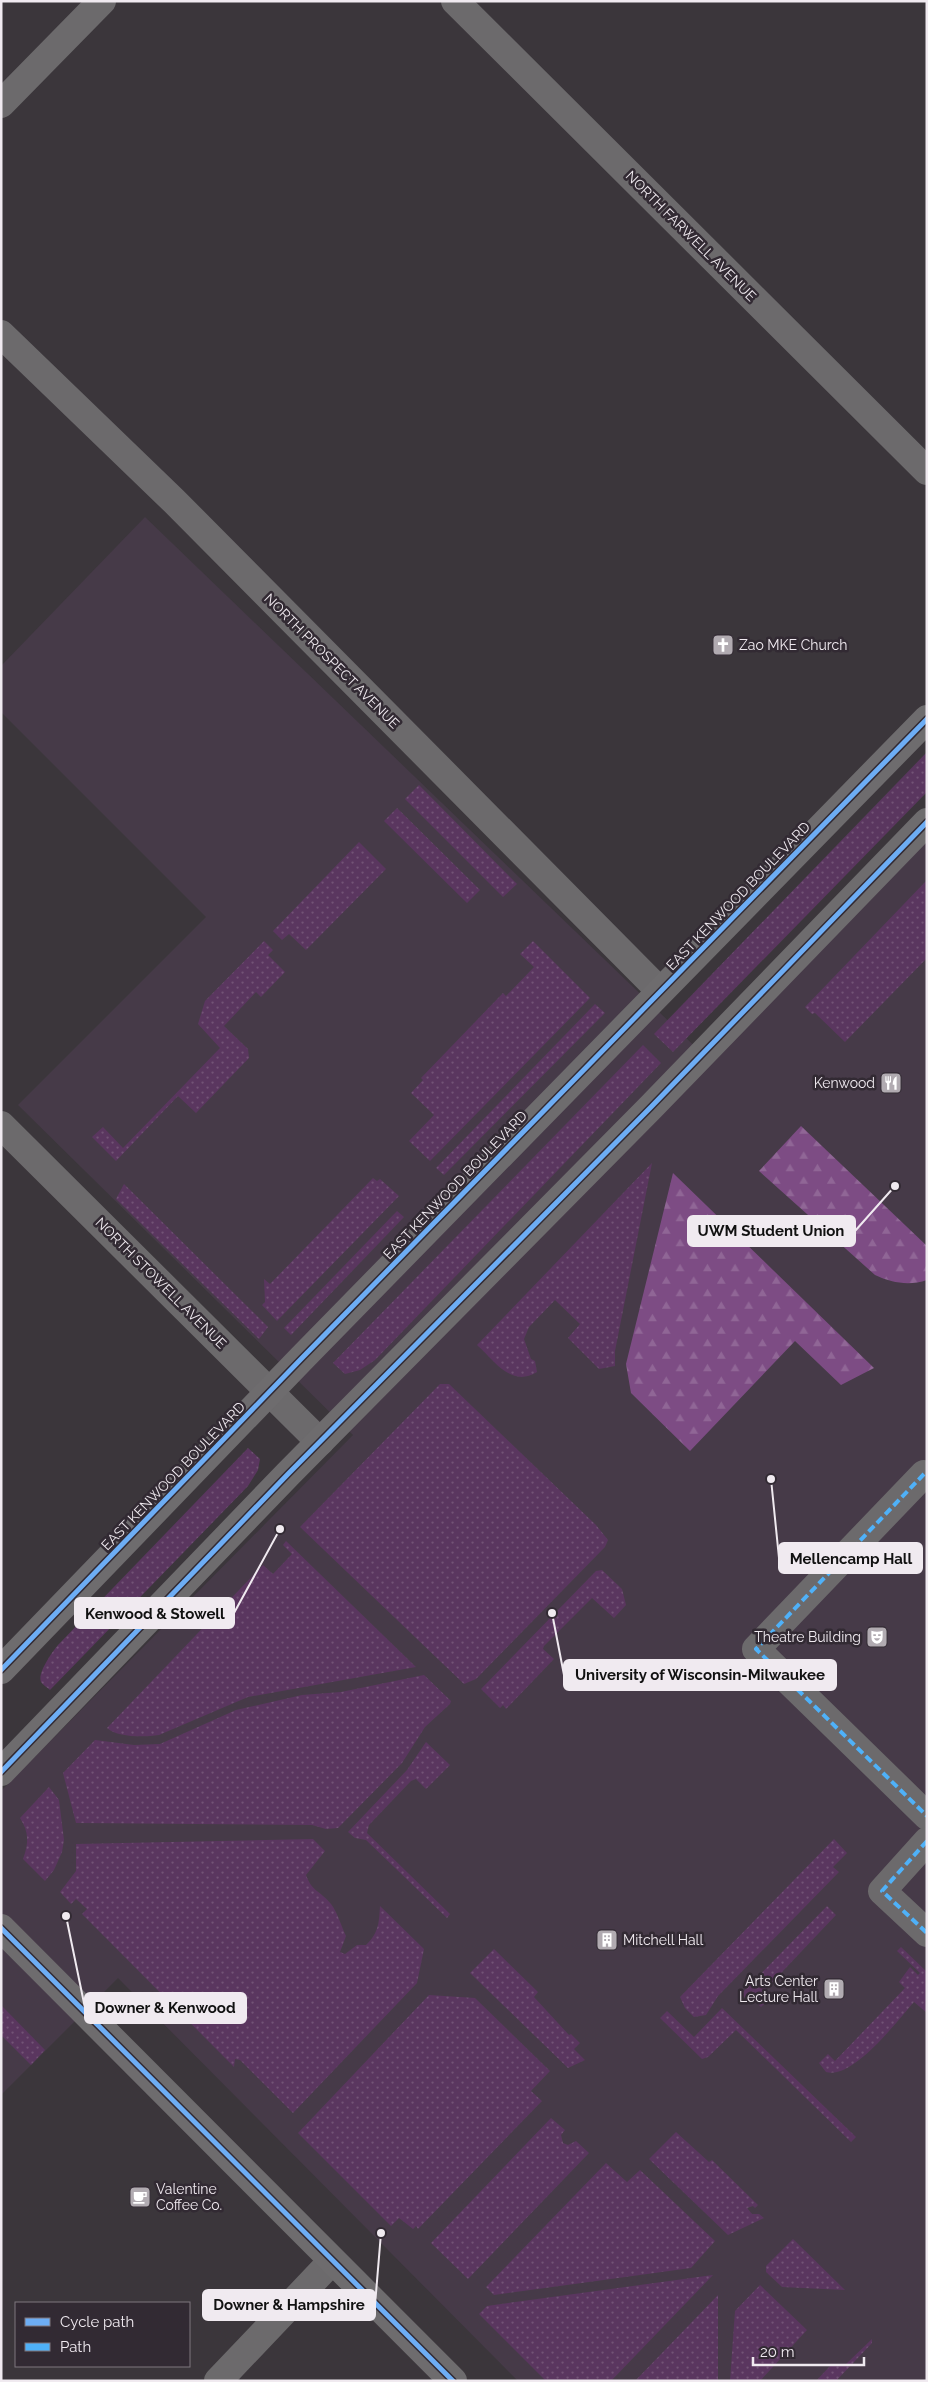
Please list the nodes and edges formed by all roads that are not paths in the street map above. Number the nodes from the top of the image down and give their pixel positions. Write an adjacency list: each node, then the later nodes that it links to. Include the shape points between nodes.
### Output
1 (102, 1): 3 (street)
2 (455, 1): 5 (street, NORTH FARWELL AVENUE)
3 (1, 104)
4 (1, 334): 8 (street, NORTH PROSPECT AVENUE, via 174,501)
5 (927, 471)
6 (927, 719): 8 (street, EAST KENWOOD BOULEVARD)
7 (927, 822): 11 (street)
8 (660, 991): 10 (street, EAST KENWOOD BOULEVARD)
9 (1, 1125): 10 (street, NORTH STOWELL AVENUE)
10 (269, 1392): 11 (street, NORTH STOWELL AVENUE); 13 (street, EAST KENWOOD BOULEVARD)
11 (320, 1442): 14 (street)
12 (924, 1474): 15 (street, via 756,1649)
13 (1, 1670)
14 (1, 1772)
15 (927, 1816)
16 (927, 1841): 18 (street, via 882,1891)
17 (1, 1928): 19 (street)
18 (927, 1934)
19 (332, 2261): 20 (street); 21 (street)
20 (218, 2381)
21 (453, 2381)

